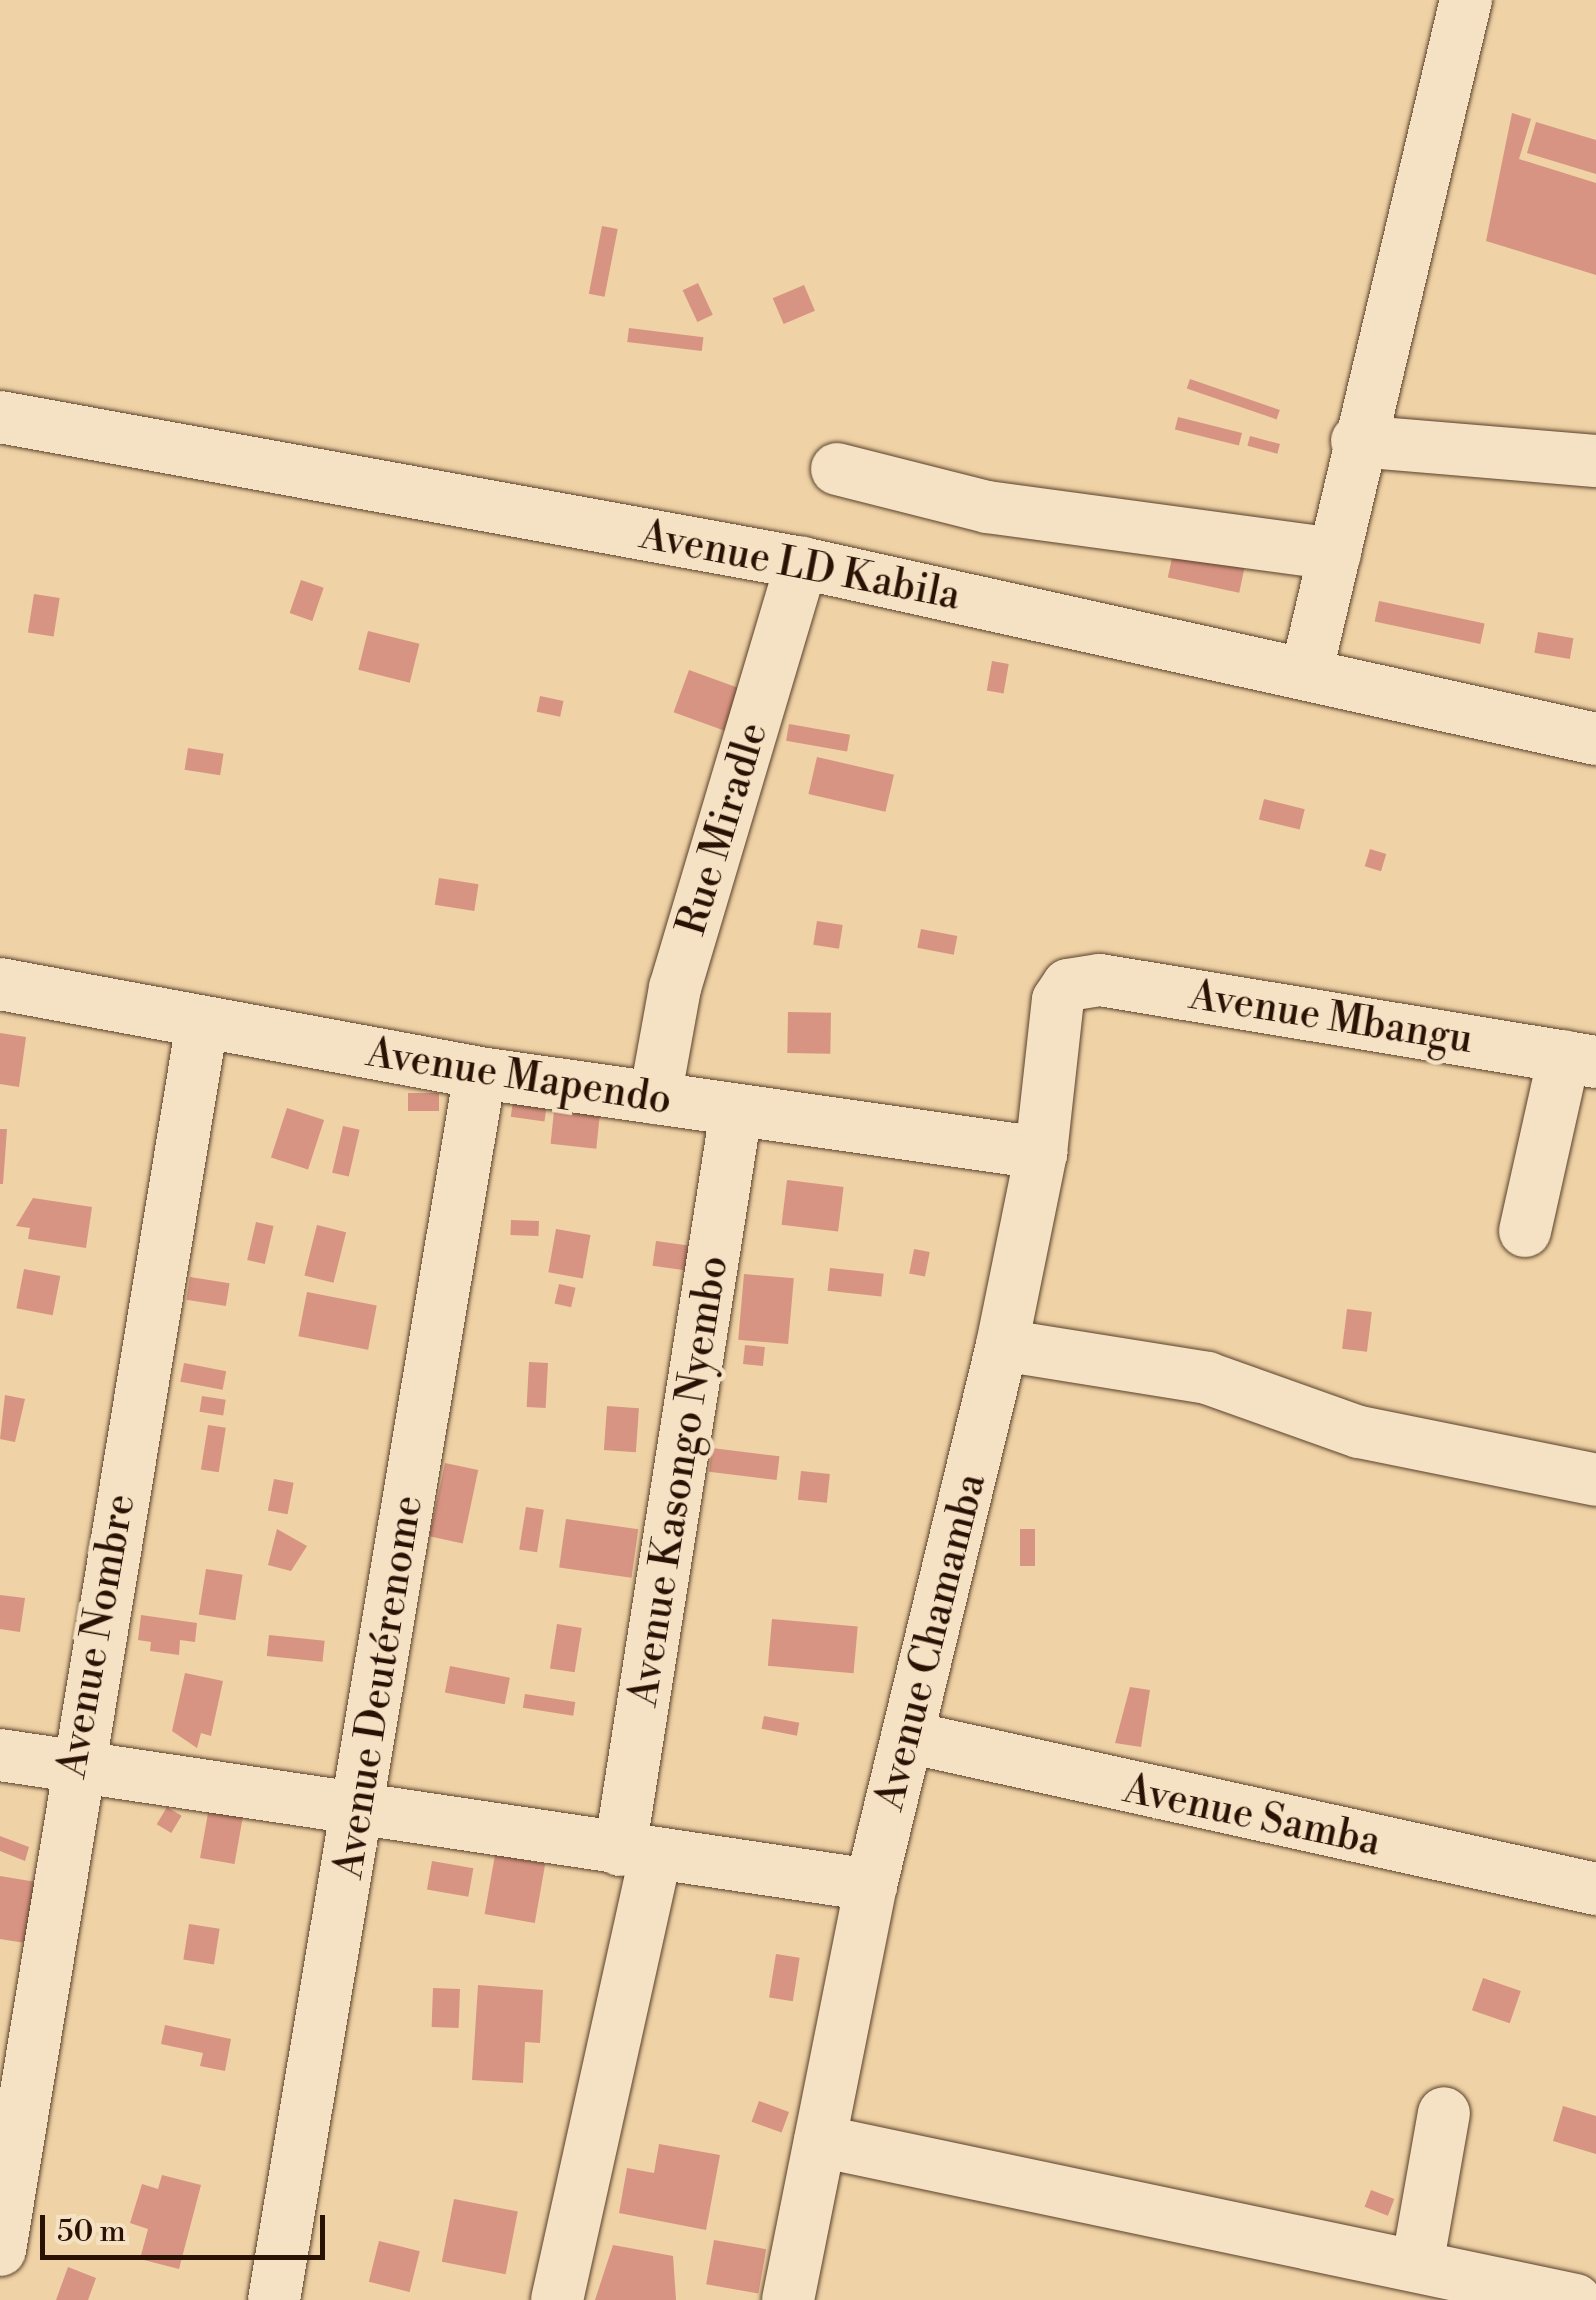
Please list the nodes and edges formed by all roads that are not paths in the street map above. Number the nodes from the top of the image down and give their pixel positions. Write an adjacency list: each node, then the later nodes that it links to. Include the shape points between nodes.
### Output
1 (1466, 0): 3 (street)
2 (0, 417): 7 (street, Avenue LD Kabila)
3 (1356, 441): 4 (street); 6 (street)
4 (1596, 461)
5 (837, 469): 6 (street, via 988,507)
6 (1335, 554): 8 (street)
7 (802, 563): 8 (street, Avenue LD Kabila); 15 (street, Rue Miradle, via 676,988)
8 (1306, 674): 9 (street, Avenue LD Kabila)
9 (1596, 739)
10 (0, 984): 12 (street, Avenue Mapendo)
11 (1068, 986): 13 (street, Avenue Mbangu, via 1100,980); 17 (street, Avenue Chamamba, via 1058,1000)
12 (202, 1024): 14 (street, Avenue Mapendo); 23 (street, Avenue Nombre)
13 (1580, 1059): 18 (street)
14 (480, 1073): 15 (street, Avenue Mapendo); 24 (street, Avenue Deutérenome)
15 (655, 1098): 16 (street, Avenue Mapendo)
16 (736, 1112): 17 (street, Avenue Mapendo); 25 (street, Avenue Kasongo Nyembo)
17 (1042, 1153): 19 (street, Avenue Chamamba)
18 (1525, 1232)
19 (1002, 1345): 20 (street, via 1207,1378 1358,1432); 21 (street, Avenue Chamamba)
20 (1596, 1480)
21 (908, 1738): 26 (street, Avenue Chamamba); 27 (street, Avenue Samba)
22 (0, 1755): 23 (street)
23 (74, 1768): 24 (street); 30 (street, Avenue Nombre)
24 (360, 1811): 25 (street); 32 (street, Avenue Deutérenome)
25 (638, 1852): 26 (street); 33 (street, Avenue Kasongo Nyembo)
26 (871, 1885): 29 (street, Avenue Chamamba)
27 (1596, 1889)
28 (1444, 2113): 31 (street)
29 (820, 2141): 31 (street); 34 (street, Avenue Chamamba)
30 (0, 2250)
31 (1417, 2266): 35 (street)
32 (274, 2300)
33 (557, 2300)
34 (788, 2300)
35 (1575, 2300)

